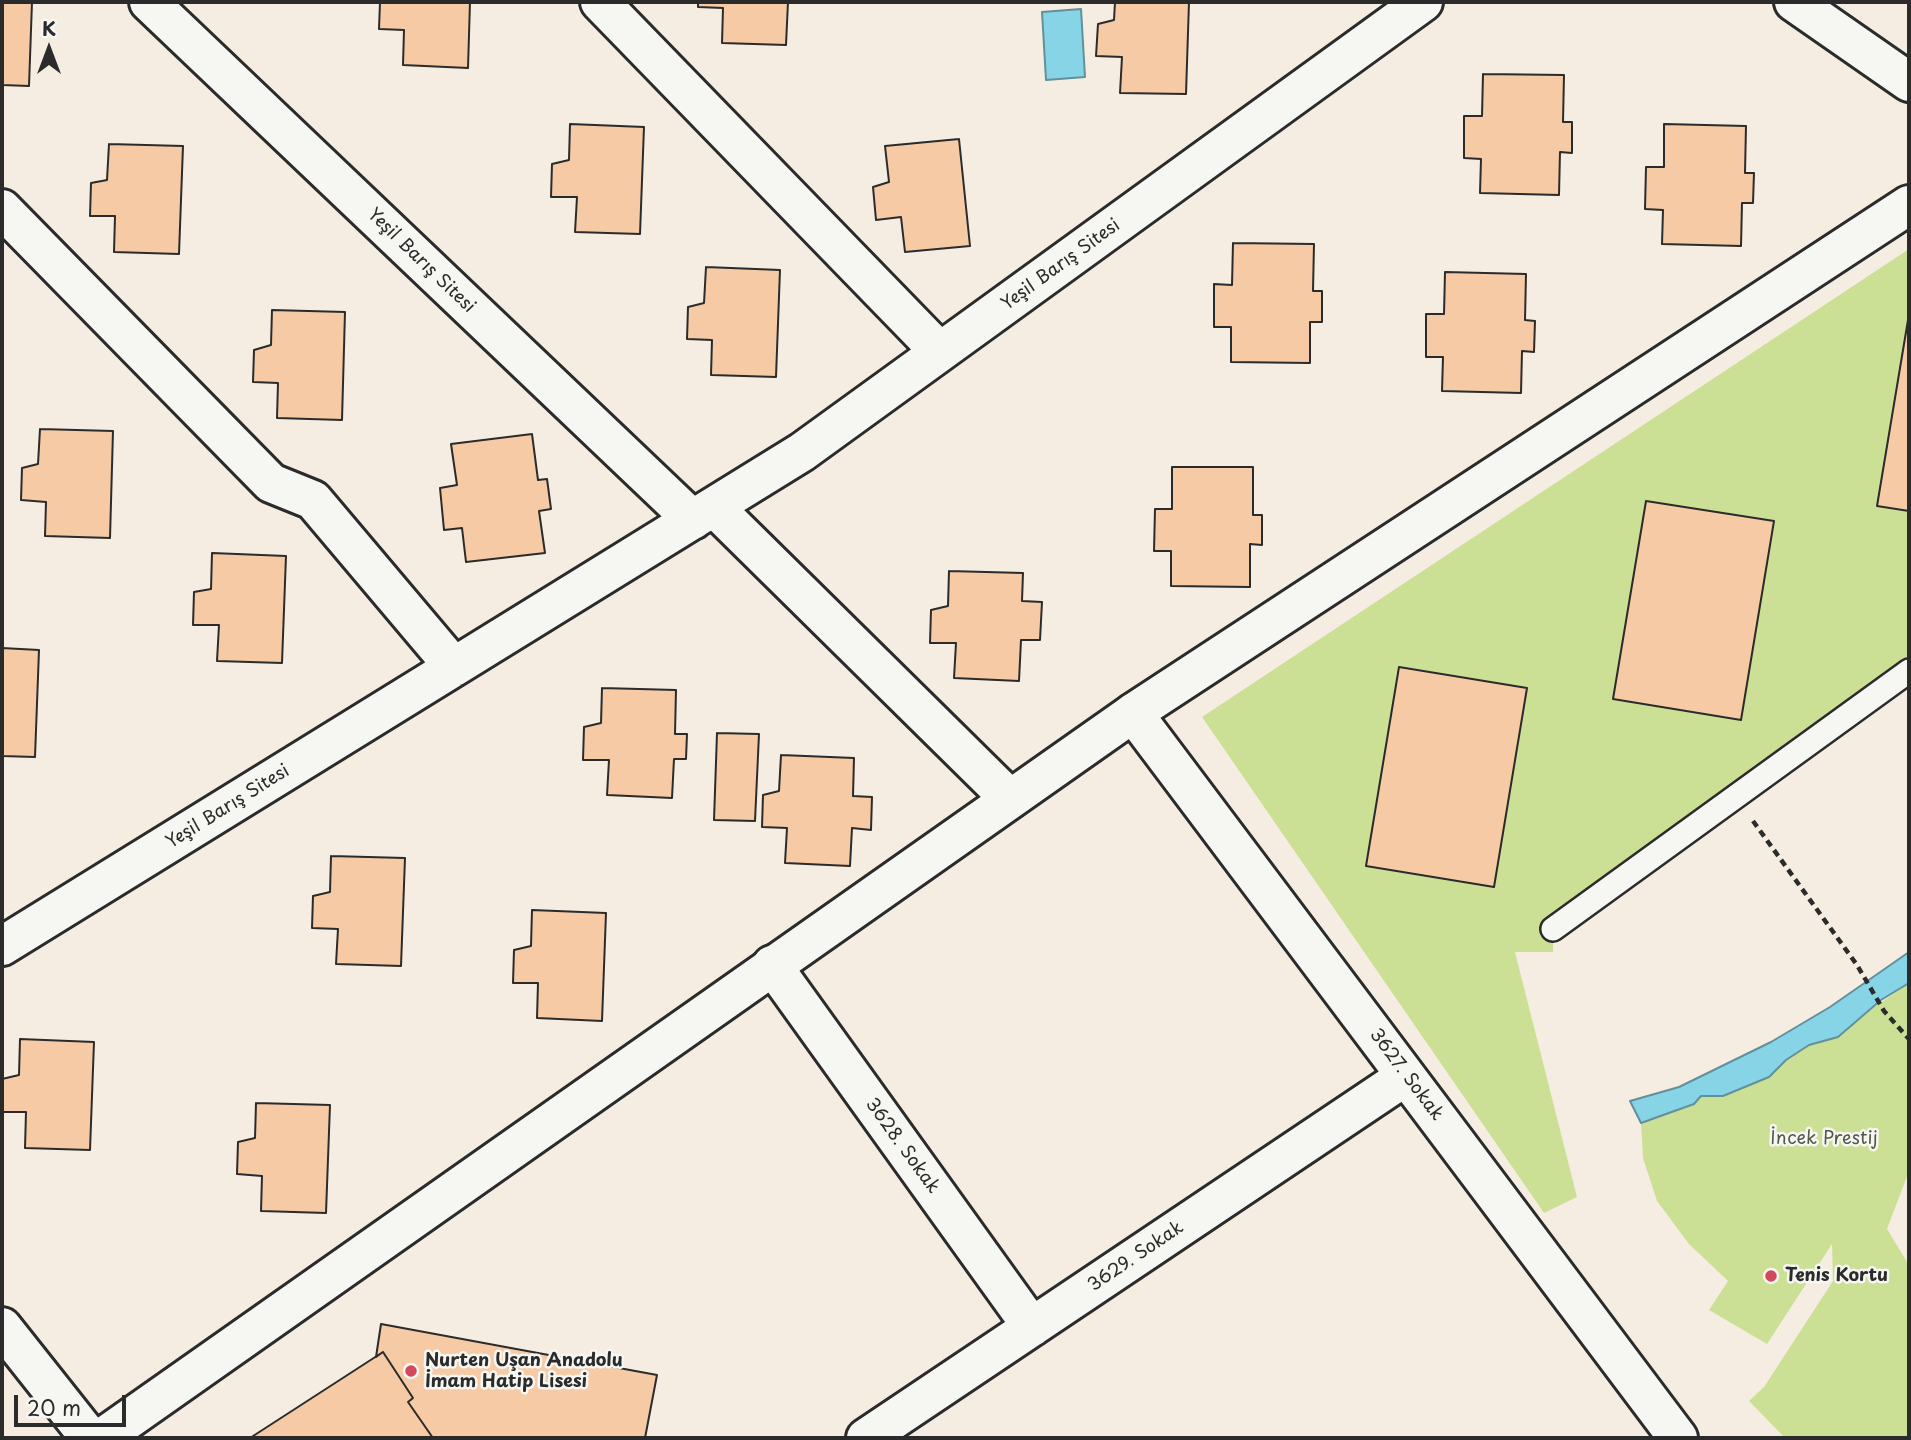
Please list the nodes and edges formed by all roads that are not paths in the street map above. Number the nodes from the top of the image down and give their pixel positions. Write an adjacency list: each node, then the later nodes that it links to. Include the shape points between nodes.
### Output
1 (149, 2): 9 (street, Yeşil Barış Sitesi)
2 (600, 2): 8 (street)
3 (1423, 2): 8 (street, Yeşil Barış Sitesi)
4 (1794, 2): 5 (street)
5 (1909, 82)
6 (1909, 205): 12 (street)
7 (2, 209): 10 (street, via 271,484 313,500)
8 (940, 352): 9 (street, Yeşil Barış Sitesi, via 802,452)
9 (703, 513): 10 (street, Yeşil Barış Sitesi); 13 (street)
10 (454, 667): 15 (street, Yeşil Barış Sitesi)
11 (1909, 671): 14 (lane)
12 (1133, 713): 13 (street); 17 (street, 3627. Sokak)
13 (1010, 799): 16 (street)
14 (1553, 929)
15 (2, 947)
16 (772, 965): 19 (street, 3628. Sokak); 20 (street)
17 (1406, 1076): 19 (street, 3629. Sokak); 23 (street, 3627. Sokak)
18 (2, 1327): 21 (street)
19 (1032, 1327): 22 (street, 3629. Sokak)
20 (122, 1432)
21 (90, 1438)
22 (866, 1438)
23 (1678, 1438)

